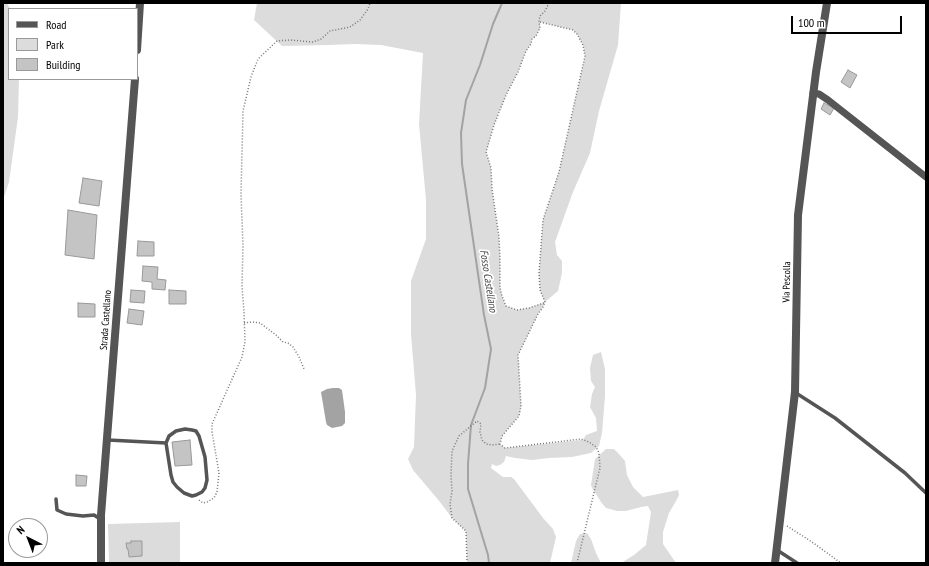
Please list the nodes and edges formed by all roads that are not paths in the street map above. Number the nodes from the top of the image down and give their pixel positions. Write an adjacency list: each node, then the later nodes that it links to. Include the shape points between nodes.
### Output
1 (140, 3): 3 (street)
2 (827, 3): 5 (street, Via Pescolla)
3 (138, 34)
4 (135, 80): 8 (street, Strada Castellano)
5 (813, 93): 6 (street, via 828,100); 7 (street, Via Pescolla, via 798,215)
6 (926, 177)
7 (795, 392): 10 (lane, via 835,418 905,473); 13 (street, Via Pescolla)
8 (107, 440): 9 (lane); 12 (street, Strada Castellano)
9 (166, 443): 9 (lane, via 169,436 176,431 196,431 205,457 207,480 202,492 192,496 184,493 173,482)
10 (926, 493)
11 (56, 499): 12 (lane, via 56,510 66,514 94,515)
12 (101, 520): 14 (street, Strada Castellano)
13 (777, 550): 15 (street, Via Pescolla); 16 (lane)
14 (101, 563)
15 (776, 563)
16 (798, 563)

